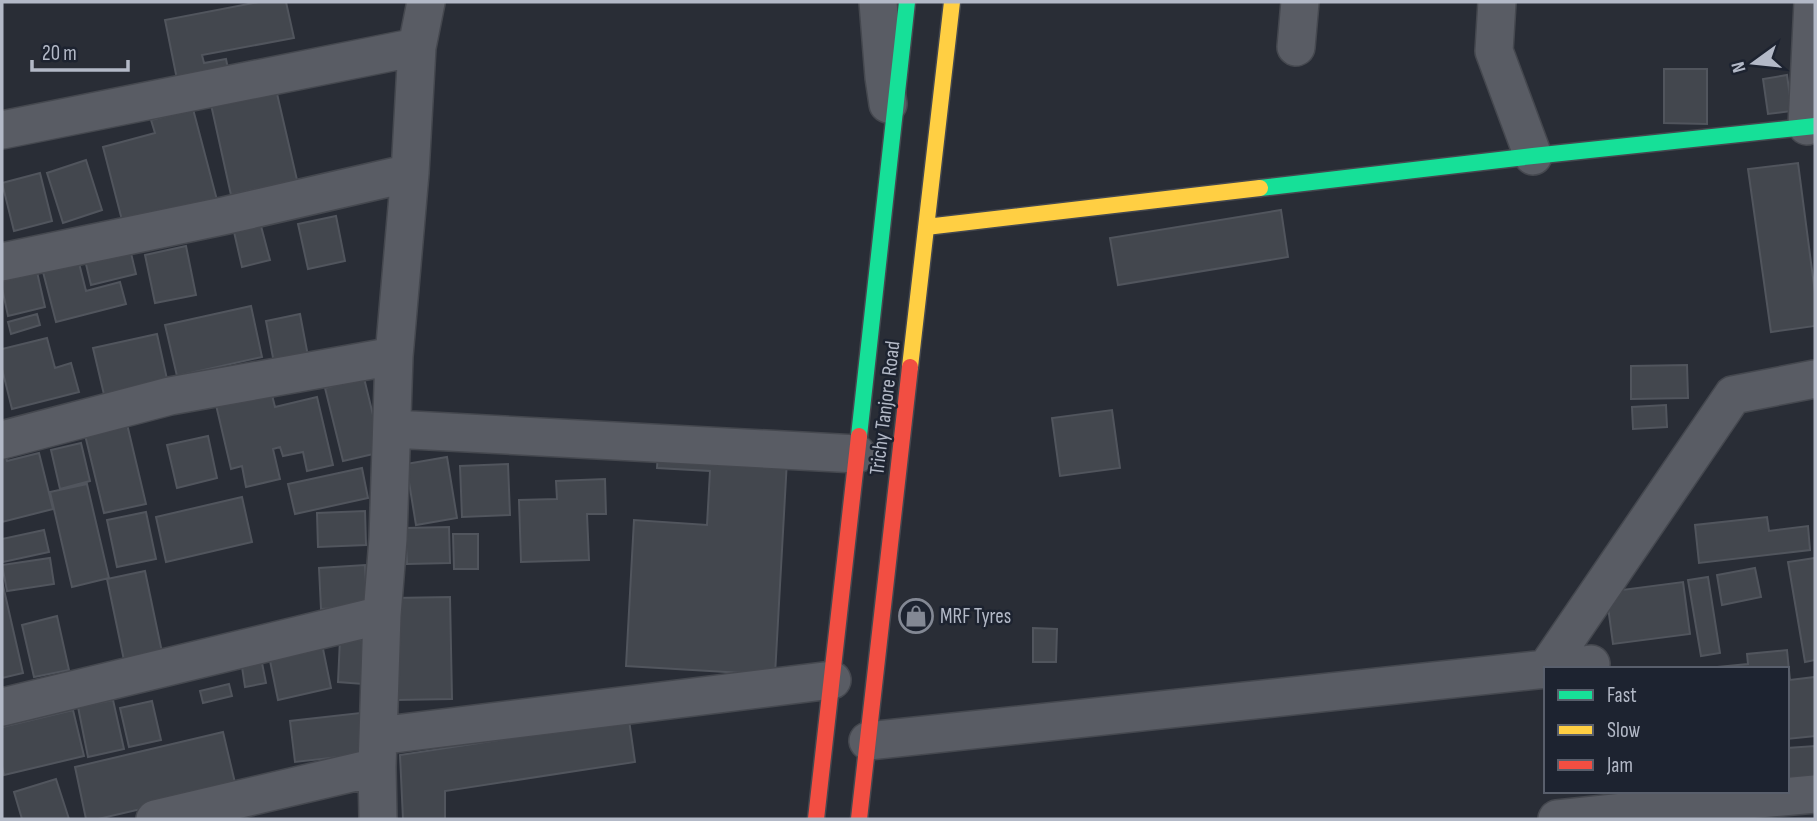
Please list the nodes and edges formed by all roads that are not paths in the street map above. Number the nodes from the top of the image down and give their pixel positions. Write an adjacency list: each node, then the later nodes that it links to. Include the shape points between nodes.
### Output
1 (426, 2): 8 (street)
2 (878, 2): 12 (street)
3 (907, 2): 12 (main road, Trichy Tanjore Road)
4 (952, 2): 15 (main road, Trichy Tanjore Road)
5 (1300, 2): 9 (street)
6 (1497, 2): 13 (street, via 1494,51)
7 (1813, 2): 10 (street)
8 (417, 47): 11 (street); 14 (street)
9 (1296, 47)
10 (1811, 126): 13 (main road)
11 (2, 130)
12 (892, 136): 21 (main road, Trichy Tanjore Road)
13 (1533, 156): 15 (main road)
14 (410, 173): 16 (street); 17 (street)
15 (926, 227): 29 (main road, Trichy Tanjore Road)
16 (2, 262)
17 (394, 356): 19 (street); 20 (street, via 170,396)
18 (1815, 379): 24 (street, via 1733,395)
19 (391, 429): 21 (street); 22 (street)
20 (2, 440)
21 (857, 454): 27 (main road, Trichy Tanjore Road)
22 (382, 615): 28 (street); 30 (street)
23 (1591, 664): 25 (street)
24 (1548, 667)
25 (1565, 667)
26 (1544, 669): 29 (street)
27 (832, 680): 30 (street); 34 (main road, Trichy Tanjore Road)
28 (2, 707)
29 (868, 741): 35 (main road, Trichy Tanjore Road)
30 (378, 751): 32 (street); 33 (street)
31 (1815, 794): 36 (street)
32 (155, 819)
33 (378, 819)
34 (817, 819)
35 (859, 819)
36 (1557, 819)

